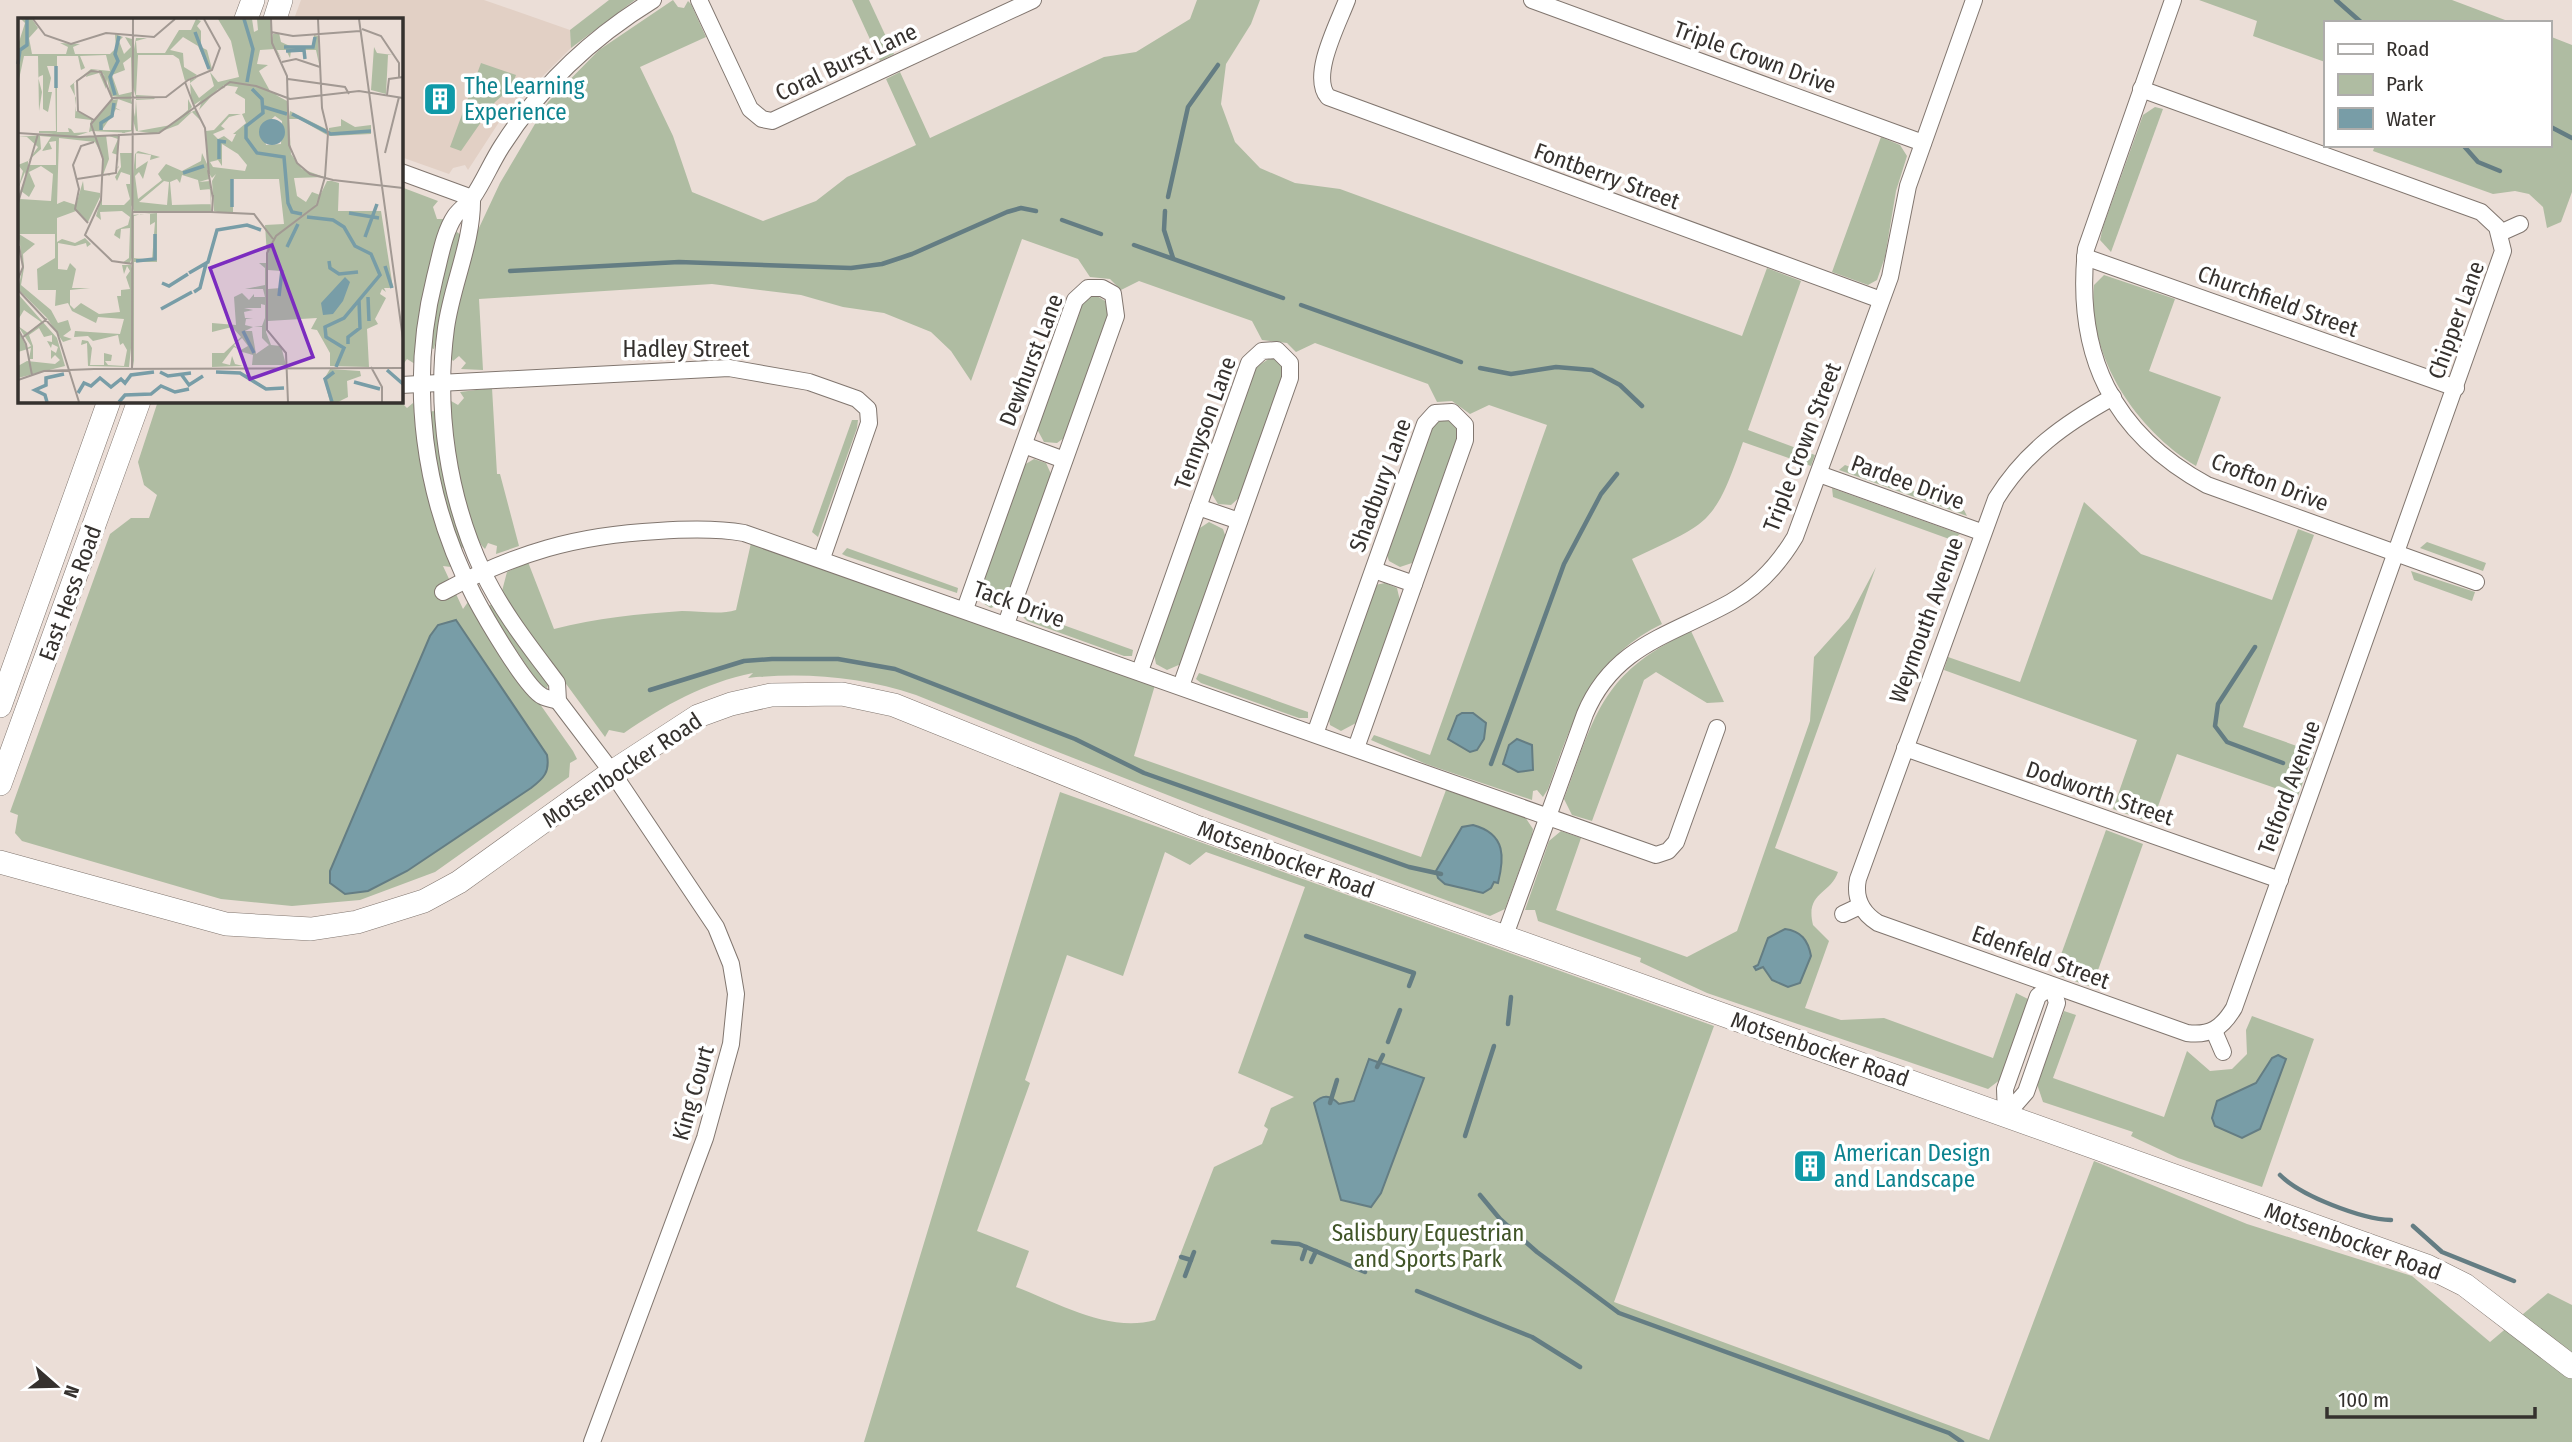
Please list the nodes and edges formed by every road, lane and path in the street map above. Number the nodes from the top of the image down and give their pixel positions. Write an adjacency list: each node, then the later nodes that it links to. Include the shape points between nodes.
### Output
1 (253, 0): 10 (main road)
2 (281, 0): 11 (main road)
3 (653, 0): 15 (street, via 597,38 552,81 503,145)
4 (699, 0): 5 (street, Coral Burst Lane, via 760,125)
5 (1033, 0)
6 (1347, 0): 19 (street, Fontberry Street, via 1317,91)
7 (1531, 0): 13 (street, Triple Crown Drive)
8 (1974, 0): 13 (street, Triple Crown Street)
9 (2173, 0): 12 (street, Crofton Drive)
10 (246, 18)
11 (275, 18)
12 (2141, 89): 17 (street, via 2481,212); 18 (street, Crofton Drive)
13 (1923, 143): 19 (street, Triple Crown Street, via 1908,186 1894,265)
14 (402, 172): 15 (street)
15 (472, 198): 20 (street, via 473,224 449,312); 21 (street, via 454,217 437,270 425,329)
16 (2519, 224): 17 (street)
17 (2500, 233): 23 (street, Chipper Lane, via 2501,263)
18 (2085, 257): 23 (street, Churchfield Street); 24 (street, Crofton Drive, via 2085,322 2094,359)
19 (1881, 300): 29 (street, Triple Crown Street)
20 (442, 382): 21 (street, Hadley Street); 34 (street, Hadley Street, via 729,368 809,382 857,399 874,407); 36 (street, via 454,483)
21 (422, 384): 22 (street, Hadley Street); 37 (street, via 435,494)
22 (402, 385)
23 (2456, 388): 33 (street, Chipper Lane)
24 (2113, 397): 32 (street, Weymouth Avenue, via 2036,448 2004,486); 33 (street, Crofton Drive, via 2149,444 2197,479)
25 (109, 402): 46 (main road, East Hess Road)
26 (139, 402): 52 (main road, East Hess Road)
27 (1024, 445): 28 (street); 28 (street, Dewhurst Lane, via 1075,300 1088,288 1102,288 1113,294 1116,316); 41 (street, Dewhurst Lane)
28 (1064, 460): 42 (street, Dewhurst Lane)
29 (1819, 474): 32 (street, Pardee Drive); 53 (street, Triple Crown Street, via 1795,537 1770,572 1732,601 1641,646 1609,675 1585,714)
30 (1198, 507): 31 (street); 31 (street, Tennyson Lane, via 1249,363 1262,351 1277,350 1290,363 1290,378); 43 (street, Tennyson Lane)
31 (1239, 522): 44 (street, Tennyson Lane)
32 (1981, 532): 50 (street, Weymouth Avenue)
33 (2397, 552): 38 (street, Crofton Drive); 55 (street, Telford Avenue)
34 (822, 558): 36 (street, Tack Drive, via 744,533 666,530 559,543); 41 (street, Tack Drive)
35 (1374, 569): 39 (street); 39 (street, Shadbury Lane, via 1425,424 1435,413 1452,412 1465,425 1465,440); 48 (street, Shadbury Lane)
36 (483, 572): 37 (street, Tack Drive); 45 (street, via 557,683)
37 (466, 580): 40 (street, Tack Drive); 45 (street, via 490,625 541,696)
38 (2476, 582)
39 (1414, 584): 49 (street, Shadbury Lane)
40 (443, 592)
41 (965, 609): 42 (street, Tack Drive)
42 (1006, 624): 43 (street, Tack Drive)
43 (1140, 671): 44 (street, Tack Drive)
44 (1181, 686): 48 (street, Tack Drive)
45 (558, 701): 51 (street)
46 (0, 706)
47 (1717, 728): 53 (street, Tack Drive, via 1676,842 1662,855)
48 (1315, 734): 49 (street, Tack Drive)
49 (1356, 748): 53 (street, Tack Drive)
50 (1905, 748): 55 (street, Dodworth Street); 56 (street, Weymouth Avenue, via 1858,879)
51 (612, 772): 54 (main road, Motsenbocker Road, via 459,882 425,901 357,922 311,929 226,924); 58 (main road, Motsenbocker Road, via 680,727 731,704 795,693 861,697 925,716 1194,826); 64 (street, King Court, via 716,927 731,964 736,1009 705,1138)
52 (0, 784)
53 (1548, 816): 58 (street, Triple Crown Street)
54 (0, 862)
55 (2280, 880): 60 (street, Telford Avenue, via 2234,1008)
56 (1860, 906): 57 (street); 59 (street, Edenfeld Street, via 1878,923)
57 (1843, 914)
58 (1504, 938): 62 (main road, Motsenbocker Road)
59 (2052, 986): 60 (street, Edenfeld Street, via 2187,1033); 62 (street, via 2038,996 2005,1089)
60 (2214, 1031): 61 (street)
61 (2223, 1052)
62 (2006, 1115): 63 (main road, Motsenbocker Road, via 2436,1269 2465,1285)
63 (2572, 1367)
64 (592, 1442)

